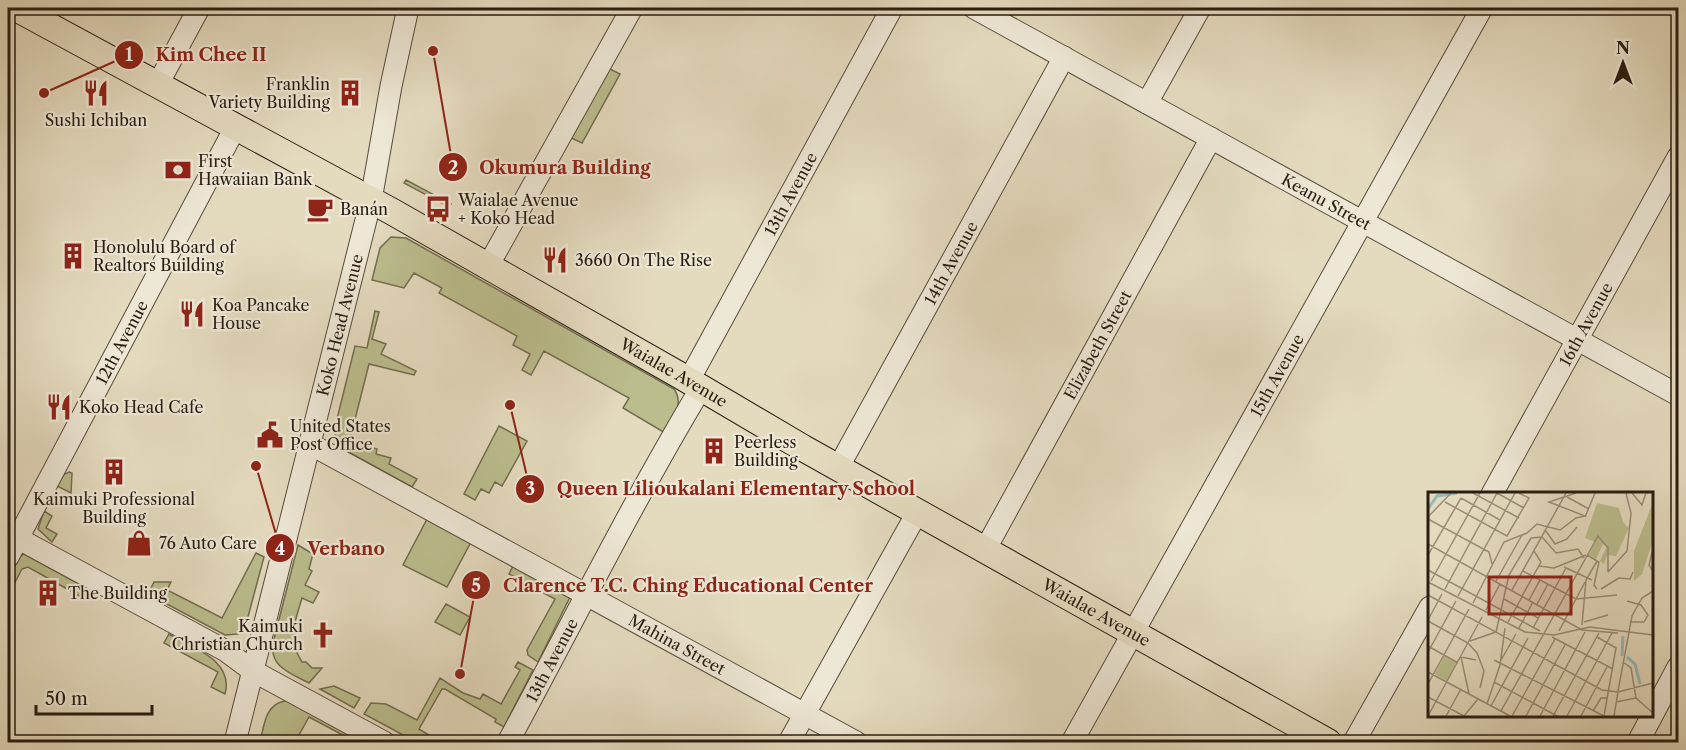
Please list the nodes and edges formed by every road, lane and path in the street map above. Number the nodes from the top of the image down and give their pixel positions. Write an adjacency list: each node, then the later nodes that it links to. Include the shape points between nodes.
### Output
1 (16, 8): 10 (main road, Waialae Avenue)
2 (199, 8): 10 (street)
3 (408, 8): 15 (street, Koko Head Avenue)
4 (632, 8): 17 (street)
5 (892, 8): 19 (street, 13th Avenue)
6 (974, 8): 9 (street, Keanu Street)
7 (1200, 8): 11 (street)
8 (1482, 8): 16 (street, 15th Avenue)
9 (1064, 57): 11 (street, Keanu Street); 22 (street, 14th Avenue)
10 (158, 84): 12 (main road, Waialae Avenue)
11 (1147, 103): 13 (street, Keanu Street)
12 (236, 126): 15 (main road, Waialae Avenue); 25 (street, 12th Avenue)
13 (1211, 138): 16 (street, Keanu Street); 26 (street, Elizabeth Street)
14 (1678, 157): 18 (street, 16th Avenue)
15 (371, 200): 17 (main road, Waialae Avenue); 21 (street, Koko Head Avenue)
16 (1363, 222): 18 (street, Keanu Street); 29 (street, 15th Avenue)
17 (488, 266): 19 (main road, Waialae Avenue)
18 (1578, 339): 20 (street, Keanu Street); 23 (street, 16th Avenue)
19 (695, 384): 22 (main road, Waialae Avenue); 27 (street, 13th Avenue)
20 (1678, 395)
21 (310, 444): 27 (street, Mahina Street); 31 (street, Koko Head Avenue)
22 (838, 468): 24 (main road, Waialae Avenue)
23 (1493, 492)
24 (917, 513): 26 (main road, Waialae Avenue); 33 (street)
25 (11, 542): 31 (street, via 226,651)
26 (985, 550): 29 (main road, Waialae Avenue)
27 (586, 595): 33 (street, Mahina Street); 37 (street, 13th Avenue)
28 (1428, 611): 42 (street)
29 (1134, 633): 40 (street, 15th Avenue); 41 (main road, Waialae Avenue)
30 (1678, 668): 32 (street)
31 (253, 671): 35 (street, Koko Head Avenue); 36 (street)
32 (1653, 714)
33 (804, 715): 38 (street); 39 (street, Mahina Street)
34 (1652, 717): 43 (street)
35 (235, 742)
36 (384, 742)
37 (508, 742)
38 (789, 742)
39 (856, 742)
40 (1072, 742)
41 (1328, 742)
42 (1354, 742)
43 (1638, 742)

